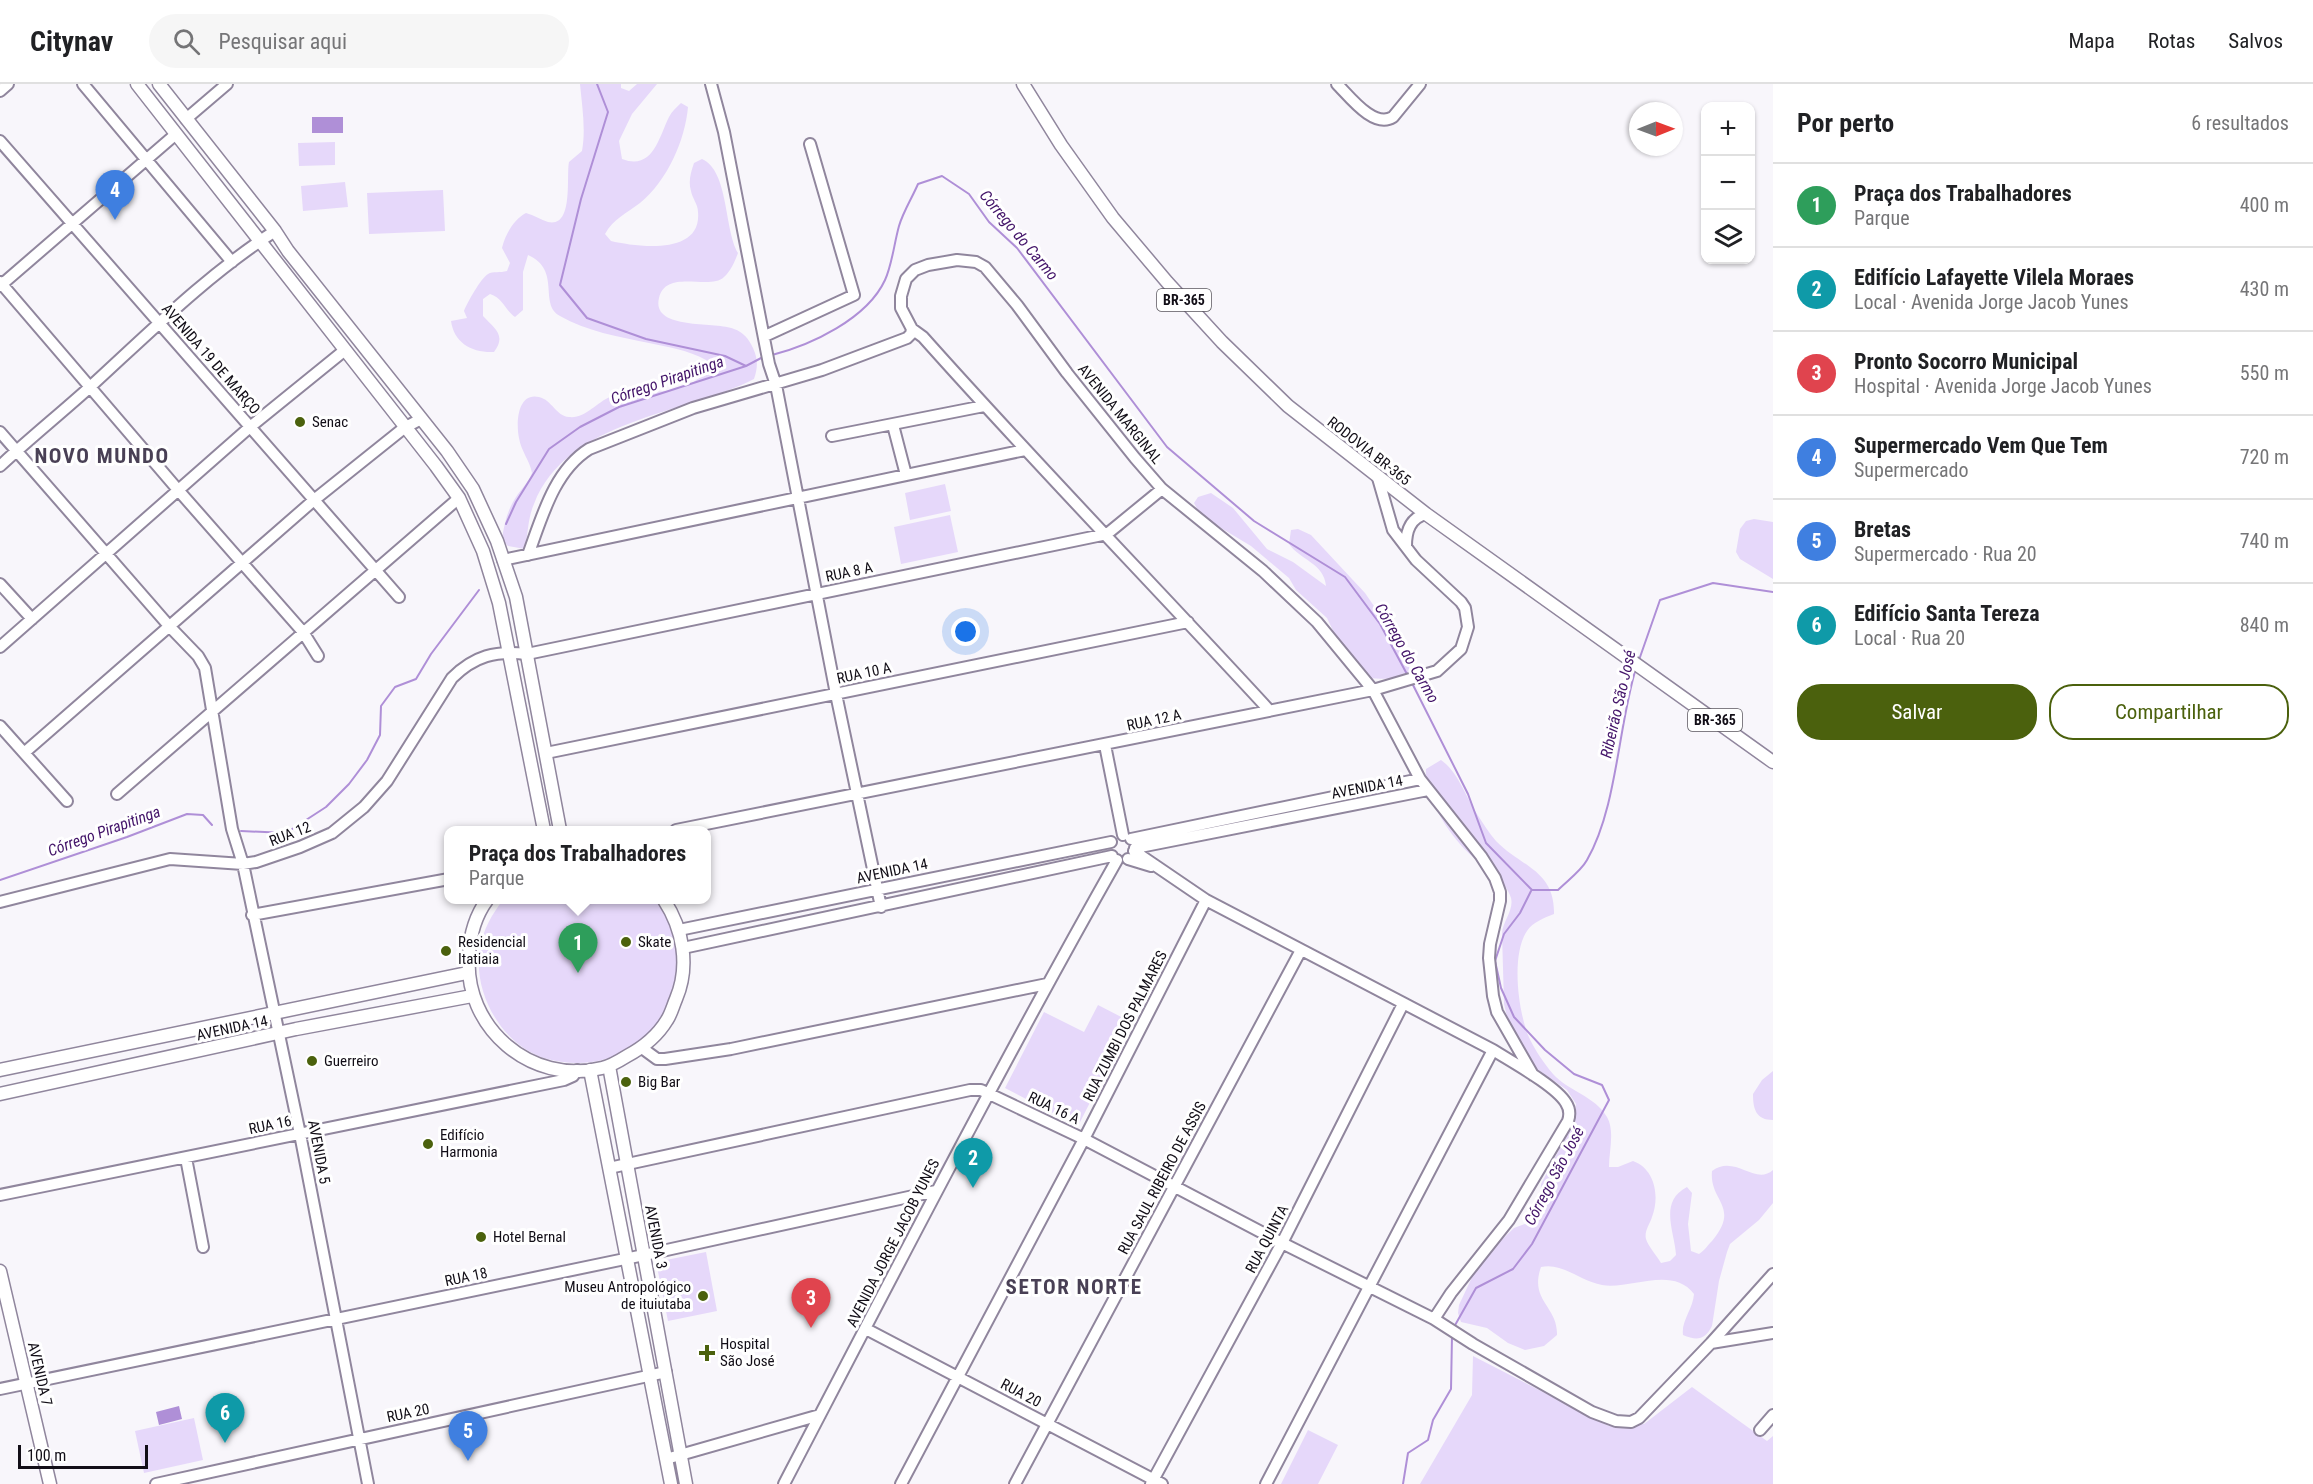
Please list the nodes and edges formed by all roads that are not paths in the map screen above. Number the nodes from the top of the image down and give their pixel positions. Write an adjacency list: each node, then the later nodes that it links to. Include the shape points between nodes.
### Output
1 (9, 84): 10 (street)
2 (83, 84): 15 (street)
3 (137, 84): 12 (main road)
4 (159, 84): 11 (main road)
5 (227, 84): 11 (street)
6 (711, 84): 23 (street)
7 (1337, 84): 8 (street, via 1380,121 1392,117)
8 (1420, 84)
9 (1025, 86): 38 (main road, RODOVIA BR-365 / BR-365, via 1113,218 1167,282 1287,406)
10 (0, 91)
11 (186, 119): 17 (main road)
12 (176, 134): 15 (street); 18 (main road)
13 (0, 141): 16 (street, AVENIDA 19 DE MARÇO)
14 (810, 144): 23 (street, via 854,295)
15 (145, 160): 16 (street); 19 (street)
16 (72, 224): 20 (street); 21 (street, AVENIDA 19 DE MARÇO)
17 (275, 231): 18 (street); 28 (main road)
18 (260, 240): 19 (street); 24 (main road)
19 (232, 262): 21 (street)
20 (1, 284): 26 (street)
21 (159, 323): 26 (street); 30 (street, AVENIDA 19 DE MARÇO)
22 (912, 329): 25 (street, via 907,338 893,345); 27 (street); 39 (street, AVENIDA MARGINAL, via 901,308 901,296 906,279 915,270 957,260 985,267)
23 (765, 336): 25 (street)
24 (345, 350): 30 (street); 31 (main road)
25 (776, 385): 42 (street); 48 (street, via 693,408 605,442 575,458 565,469)
26 (89, 388): 35 (street); 40 (street)
27 (984, 406): 29 (street); 34 (street)
28 (422, 419): 31 (street); 49 (main road, via 473,489)
29 (893, 425): 33 (street); 37 (street)
30 (250, 427): 40 (street); 43 (street, AVENIDA 19 DE MARÇO)
31 (405, 428): 41 (main road); 43 (street)
32 (0, 432): 35 (street, AVENIDA 5)
33 (832, 436)
34 (1025, 450): 37 (street); 45 (street)
35 (17, 451): 36 (street); 47 (street, AVENIDA 5)
36 (0, 466)
37 (906, 475): 42 (street)
38 (1378, 478): 44 (main road, RODOVIA BR-365 / BR-365); 46 (street, RUA 12 A, via 1393,530)
39 (1162, 489): 45 (street, RUA 8 A); 63 (street, AVENIDA MARGINAL, via 1263,571 1317,621)
40 (178, 491): 47 (street); 50 (street)
41 (459, 498): 51 (street); 60 (main road, via 483,552)
42 (797, 499): 48 (street); 53 (street)
43 (314, 500): 50 (street); 51 (street, AVENIDA 19 DE MARÇO)
44 (1426, 514): 46 (street, via 1415,518 1409,527); 71 (main road, RODOVIA BR-365 / BR-365)
45 (1107, 534): 53 (street, RUA 8 A); 56 (street)
46 (1406, 546): 63 (street, RUA 12 A, via 1465,608 1468,627 1461,649 1437,671)
47 (106, 555): 55 (street); 57 (street, AVENIDA 5)
48 (528, 555): 49 (street)
49 (503, 560): 61 (main road, via 516,597)
50 (243, 564): 57 (street); 58 (street)
51 (375, 570): 54 (street, AVENIDA 19 DE MARÇO); 58 (street)
52 (0, 584): 55 (street)
53 (817, 594): 61 (street, RUA 8 A); 64 (street)
54 (399, 597)
55 (32, 620): 59 (street)
56 (1188, 622): 64 (street, RUA 10 A); 65 (street)
57 (170, 627): 66 (street, AVENIDA 5, via 202,663); 69 (street)
58 (303, 632): 62 (street); 66 (street)
59 (0, 647)
60 (509, 654): 61 (street, RUA 8 A); 77 (main road); 81 (street, RUA 12, via 482,656 452,678 387,782 348,822 300,847)
61 (527, 654): 70 (main road)
62 (318, 656)
63 (1373, 690): 65 (street, RUA 12 A); 72 (street, AVENIDA MARGINAL)
64 (836, 694): 70 (street, RUA 10 A); 74 (street)
65 (1269, 710): 68 (street, RUA 12 A)
66 (213, 711): 75 (street); 81 (street, AVENIDA 5, via 232,829)
67 (0, 726): 69 (street)
68 (1105, 745): 74 (street, RUA 12 A); 80 (street)
69 (24, 753): 76 (street)
70 (546, 753): 78 (main road)
71 (1773, 762)
72 (1420, 779): 73 (street, AVENIDA MARGINAL); 80 (street, AVENIDA 14)
73 (1428, 790): 80 (street, AVENIDA 14); 109 (street, AVENIDA MARGINAL, via 1495,878 1500,901 1490,951 1492,996)
74 (858, 793): 79 (street, RUA 12 A); 83 (street)
75 (117, 794)
76 (67, 801)
77 (543, 826)
78 (560, 826)
79 (700, 826)
80 (1126, 850): 83 (street, AVENIDA 14, via 1110,849 1111,842); 84 (street); 88 (street, AVENIDA 14); 94 (street, AVENIDA JORGE JACOB YUNES)
81 (243, 864): 85 (street, RUA 12, via 170,859); 89 (street, AVENIDA 5)
82 (444, 880): 89 (street)
83 (878, 890): 88 (street); 90 (street, AVENIDA 14)
84 (1206, 900): 92 (street); 113 (street, RUA ZUMBI DOS PALMARES)
85 (0, 902)
86 (484, 904): 93 (main road, via 470,942)
87 (666, 904): 90 (main road)
88 (881, 907): 91 (street, AVENIDA 14)
89 (252, 915): 97 (street, AVENIDA 5)
90 (679, 930): 91 (main road)
91 (683, 948): 101 (main road, via 682,986 667,1020)
92 (1301, 950): 96 (street); 117 (street, RUA SAUL RIBEIRO DE ASSIS)
93 (467, 973): 95 (main road); 97 (main road, AVENIDA 14)
94 (1047, 984): 101 (street, via 731,1049 657,1059); 110 (street, AVENIDA JORGE JACOB YUNES)
95 (472, 996): 98 (main road, AVENIDA 14); 107 (main road, via 485,1023 506,1046 531,1062)
96 (1403, 1004): 102 (street); 120 (street, RUA QUINTA)
97 (273, 1012): 98 (street, AVENIDA 5); 99 (main road, AVENIDA 14)
98 (278, 1033): 103 (main road, AVENIDA 14); 112 (street, AVENIDA 5)
99 (128, 1043): 100 (main road, AVENIDA 14); 103 (main road, via 124,1055)
100 (108, 1046): 105 (main road, via 114,1057); 106 (main road, AVENIDA 14)
101 (642, 1048): 104 (main road)
102 (1493, 1050): 109 (street); 126 (street)
103 (132, 1064): 105 (main road, AVENIDA 14)
104 (609, 1066): 108 (main road); 115 (main road, AVENIDA 3)
105 (110, 1069): 111 (main road, AVENIDA 14)
106 (0, 1070)
107 (577, 1070): 108 (main road); 112 (street, RUA 16, via 564,1080)
108 (590, 1070): 116 (main road)
109 (1533, 1075): 127 (street, via 1563,1098 1569,1110 1568,1121 1509,1220)
110 (990, 1092): 113 (street, RUA 16 A); 115 (street, RUA 16 A, via 970,1090); 118 (street, AVENIDA JORGE JACOB YUNES)
111 (0, 1094)
112 (300, 1134): 114 (street, RUA 16); 128 (street, AVENIDA 5)
113 (1084, 1139): 117 (street, RUA 16 A); 134 (street, RUA ZUMBI DOS PALMARES)
114 (186, 1158): 119 (street, RUA 16); 121 (street)
115 (627, 1164): 116 (street, RUA 16 A); 122 (main road, AVENIDA 3)
116 (609, 1168): 123 (main road)
117 (1174, 1187): 120 (street, RUA 16 A); 139 (street, RUA SAUL RIBEIRO DE ASSIS)
118 (936, 1191): 122 (street, RUA 18); 129 (street, AVENIDA JORGE JACOB YUNES)
119 (0, 1195)
120 (1282, 1243): 126 (street, RUA 16 A); 144 (street, RUA QUINTA)
121 (204, 1247)
122 (644, 1255): 123 (street, RUA 18); 132 (main road, AVENIDA 3)
123 (627, 1259): 128 (street, RUA 18); 133 (main road)
124 (0, 1271): 135 (main road, AVENIDA 7)
125 (1773, 1274): 131 (street)
126 (1370, 1288): 127 (street, RUA 16 A); 153 (street)
127 (1434, 1319): 131 (street, RUA 16 A, via 1605,1418 1631,1422)
128 (337, 1320): 135 (street, RUA 18); 141 (street, AVENIDA 5)
129 (866, 1329): 134 (street, RUA 20); 137 (street, AVENIDA JORGE JACOB YUNES)
130 (1773, 1332): 131 (street)
131 (1711, 1343)
132 (666, 1372): 133 (street, RUA 20); 142 (main road, AVENIDA 3)
133 (650, 1376): 141 (street, RUA 20); 143 (main road)
134 (957, 1377): 139 (street, RUA 20); 151 (street, RUA ZUMBI DOS PALMARES)
135 (26, 1383): 136 (street, RUA 18); 145 (main road, AVENIDA 7)
136 (0, 1389)
137 (820, 1415): 142 (street); 150 (street, AVENIDA JORGE JACOB YUNES)
138 (1773, 1415): 140 (street)
139 (1046, 1424): 144 (street, RUA 20); 152 (street, RUA SAUL RIBEIRO DE ASSIS)
140 (1760, 1430)
141 (360, 1439): 146 (street, RUA 20); 147 (street, AVENIDA 5)
142 (681, 1455): 143 (street); 149 (main road, AVENIDA 3)
143 (666, 1459): 148 (main road)
144 (1156, 1483)
145 (50, 1484)
146 (156, 1484)
147 (368, 1484)
148 (671, 1484)
149 (686, 1484)
150 (784, 1484)
151 (901, 1484)
152 (1015, 1484)
153 (1266, 1484)

